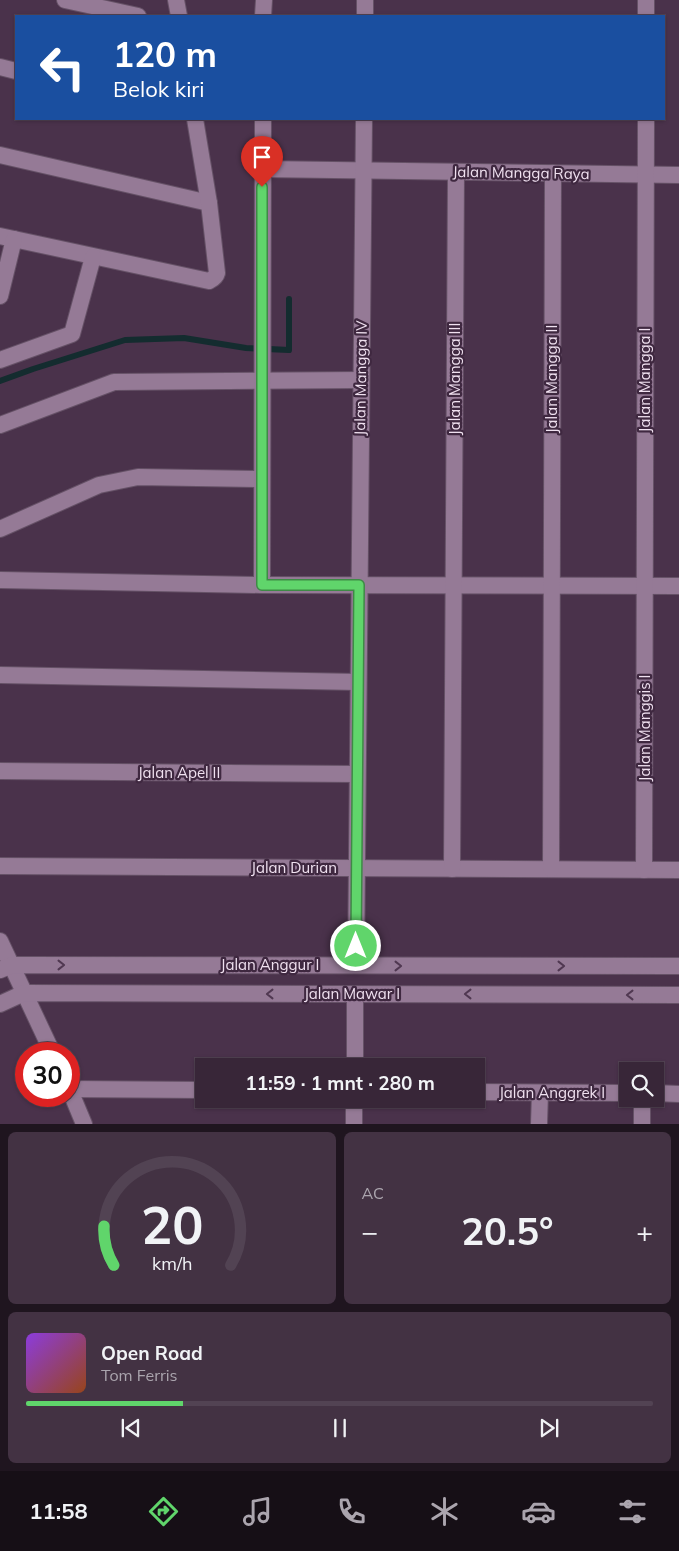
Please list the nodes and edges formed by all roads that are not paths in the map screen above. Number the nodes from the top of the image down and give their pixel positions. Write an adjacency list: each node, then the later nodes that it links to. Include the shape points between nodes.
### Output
1 (65, 0): 6 (street)
2 (176, 0): 7 (street)
3 (264, 0): 8 (street)
4 (365, 0): 9 (street)
5 (646, 0): 10 (street)
6 (133, 15)
7 (179, 15)
8 (264, 15)
9 (365, 15)
10 (646, 15)
11 (0, 67): 12 (street)
12 (15, 71)
13 (195, 120): 24 (street)
14 (263, 120): 18 (street)
15 (364, 120): 19 (street, Jalan Mangga IV)
16 (646, 120): 22 (street, Jalan Mangga I)
17 (0, 155): 24 (street)
18 (262, 169): 19 (street, Jalan Mangga Raya); 29 (street)
19 (363, 171): 20 (street, Jalan Mangga Raya); 30 (street, Jalan Mangga IV)
20 (456, 172): 21 (street, Jalan Mangga Raya); 37 (street, Jalan Mangga III)
21 (552, 173): 22 (street, Jalan Mangga Raya); 38 (street, Jalan Mangga II)
22 (646, 174): 23 (street, Jalan Mangga Raya); 39 (street, Jalan Mangga I)
23 (679, 175)
24 (209, 203): 26 (street, via 217,273 211,280)
25 (7, 237): 26 (street); 27 (street)
26 (93, 257): 28 (street, via 72,334)
27 (0, 296)
28 (0, 360)
29 (263, 380): 30 (street); 31 (street, via 114,382); 32 (street)
30 (361, 380): 36 (street, Jalan Mangga IV)
31 (0, 425)
32 (262, 479): 33 (street, via 138,476 99,485); 35 (street)
33 (0, 529)
34 (0, 580): 35 (street)
35 (262, 585): 36 (street)
36 (359, 585): 37 (street); 42 (street, Jalan Mangga IV)
37 (454, 585): 38 (street); 47 (street, Jalan Mangga III)
38 (552, 586): 39 (street); 48 (street, Jalan Mangga II)
39 (645, 586): 40 (street); 49 (street, Jalan Manggis I)
40 (679, 586)
41 (0, 675): 42 (street)
42 (358, 682): 44 (street, Jalan Mangga IV)
43 (0, 771): 44 (street, Jalan Apel II)
44 (357, 774): 46 (street, Jalan Mangga IV)
45 (0, 866): 46 (street, Jalan Durian)
46 (356, 868): 47 (street, Jalan Durian); 52 (street, Jalan Mangga IV)
47 (452, 869): 48 (street, Jalan Durian)
48 (551, 869): 49 (street, Jalan Durian)
49 (644, 870): 50 (street, Jalan Durian)
50 (679, 870)
51 (0, 941): 54 (street)
52 (356, 966): 53 (street, Jalan Anggur I, one-way to 53); 54 (street, Jalan Anggur I, one-way to 52)
53 (679, 966)
54 (6, 968): 55 (street)
55 (24, 993): 56 (street, Jalan Mawar I, one-way to 55); 58 (street); 59 (street)
56 (355, 994): 57 (street, Jalan Mawar I, one-way to 56); 60 (street)
57 (679, 995)
58 (0, 1004)
59 (47, 1042)
60 (354, 1058)
61 (80, 1088): 62 (street)
62 (195, 1090)
63 (485, 1092): 64 (street, Jalan Anggrek I)
64 (540, 1093): 65 (street, Jalan Anggrek I); 73 (street)
65 (619, 1093)
66 (664, 1093): 67 (street)
67 (679, 1094)
68 (77, 1107): 71 (street)
69 (642, 1107): 74 (street)
70 (354, 1108): 72 (street)
71 (84, 1124)
72 (354, 1124)
73 (539, 1124)
74 (642, 1124)

